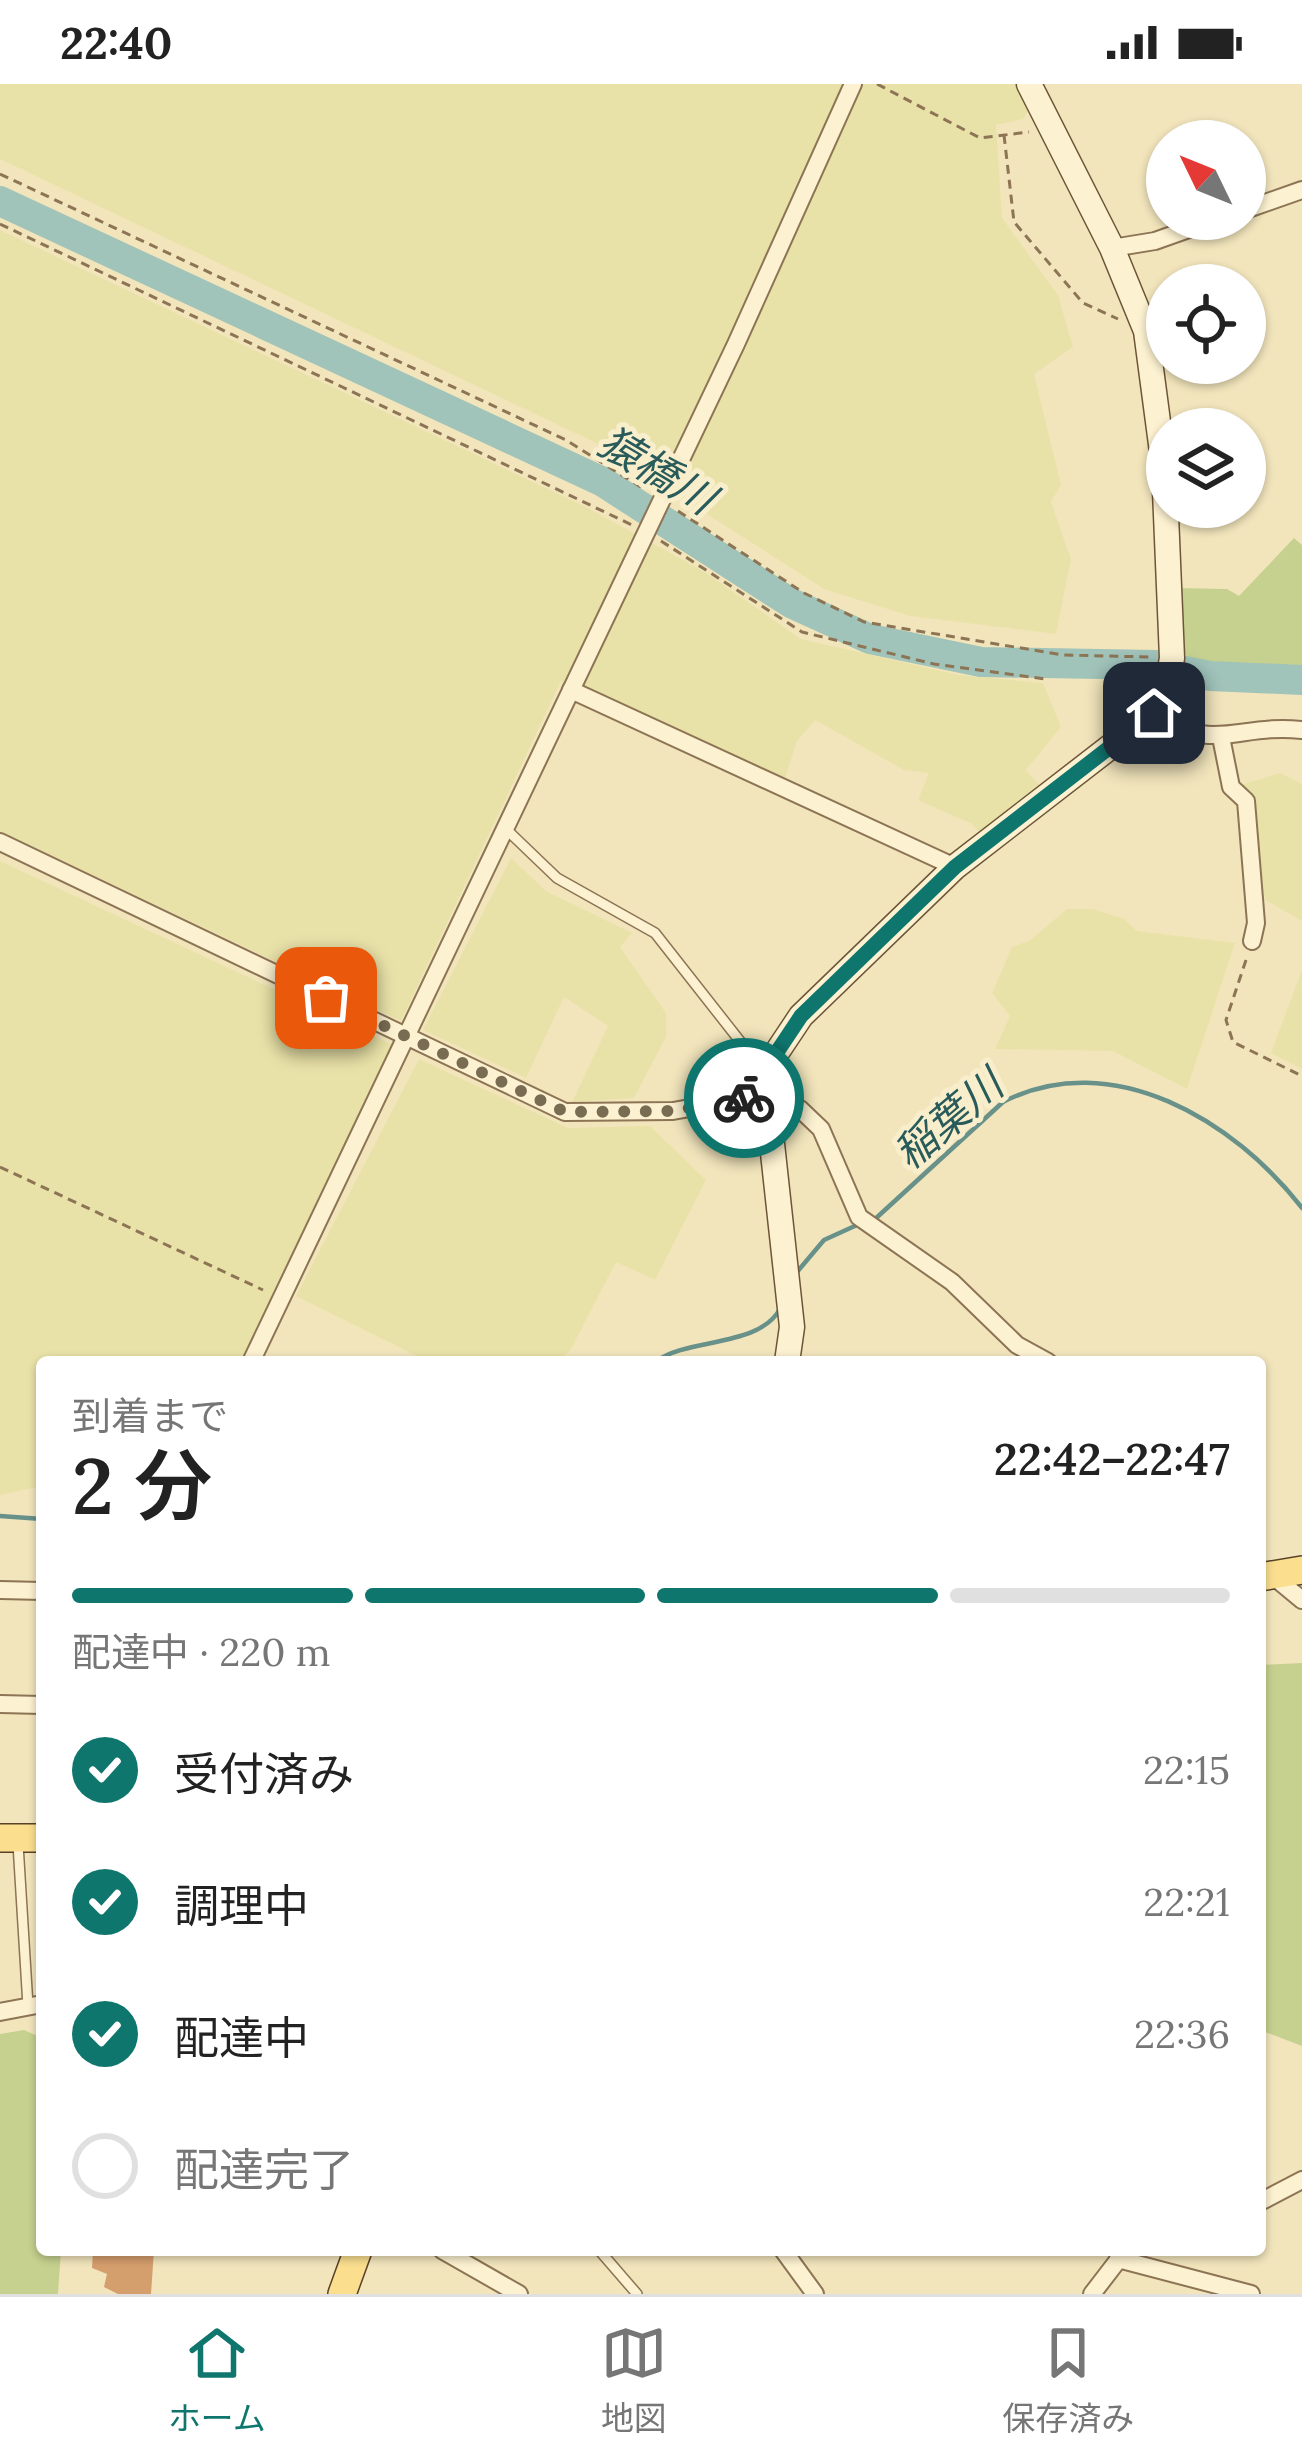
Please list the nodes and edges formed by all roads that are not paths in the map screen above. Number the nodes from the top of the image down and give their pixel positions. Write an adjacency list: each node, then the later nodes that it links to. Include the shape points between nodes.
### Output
1 (854, 84): 7 (street)
2 (1029, 84): 6 (main road)
3 (1302, 190): 4 (street)
4 (1266, 203)
5 (1158, 240): 6 (street)
6 (1112, 248): 8 (main road, via 1145,331 1163,467 1172,658)
7 (571, 690): 11 (street); 13 (street)
8 (1154, 713): 10 (street, via 1190,736); 13 (main road)
9 (1302, 730): 10 (street, via 1248,728)
10 (1221, 737): 14 (street, via 1231,787 1246,801)
11 (505, 828): 15 (street); 16 (lane, via 557,878 655,933)
12 (0, 842): 15 (street)
13 (955, 867): 16 (main road, via 801,1016 780,1044)
14 (1252, 941)
15 (407, 1036): 16 (street, via 565,1112 673,1111); 17 (street)
16 (768, 1087): 18 (main road); 19 (street, via 816,1121 859,1217)
17 (254, 1356)
18 (788, 1356)
19 (1037, 1356)
20 (1302, 1570): 21 (main road)
21 (1266, 1576): 24 (street)
22 (0, 1590): 23 (street)
23 (36, 1591)
24 (1302, 1600)
25 (0, 1704): 26 (street)
26 (36, 1705)
27 (20, 1838): 28 (lane)
28 (35, 2005): 29 (street)
29 (0, 2012)
30 (1302, 2180): 31 (street)
31 (1266, 2199)
32 (356, 2256): 38 (main road)
33 (452, 2256): 39 (street)
34 (604, 2256): 40 (lane)
35 (787, 2256): 41 (street)
36 (1121, 2256): 42 (street)
37 (1129, 2256): 43 (street)
38 (342, 2294)
39 (519, 2294)
40 (637, 2294)
41 (815, 2294)
42 (1092, 2294)
43 (1251, 2294)

